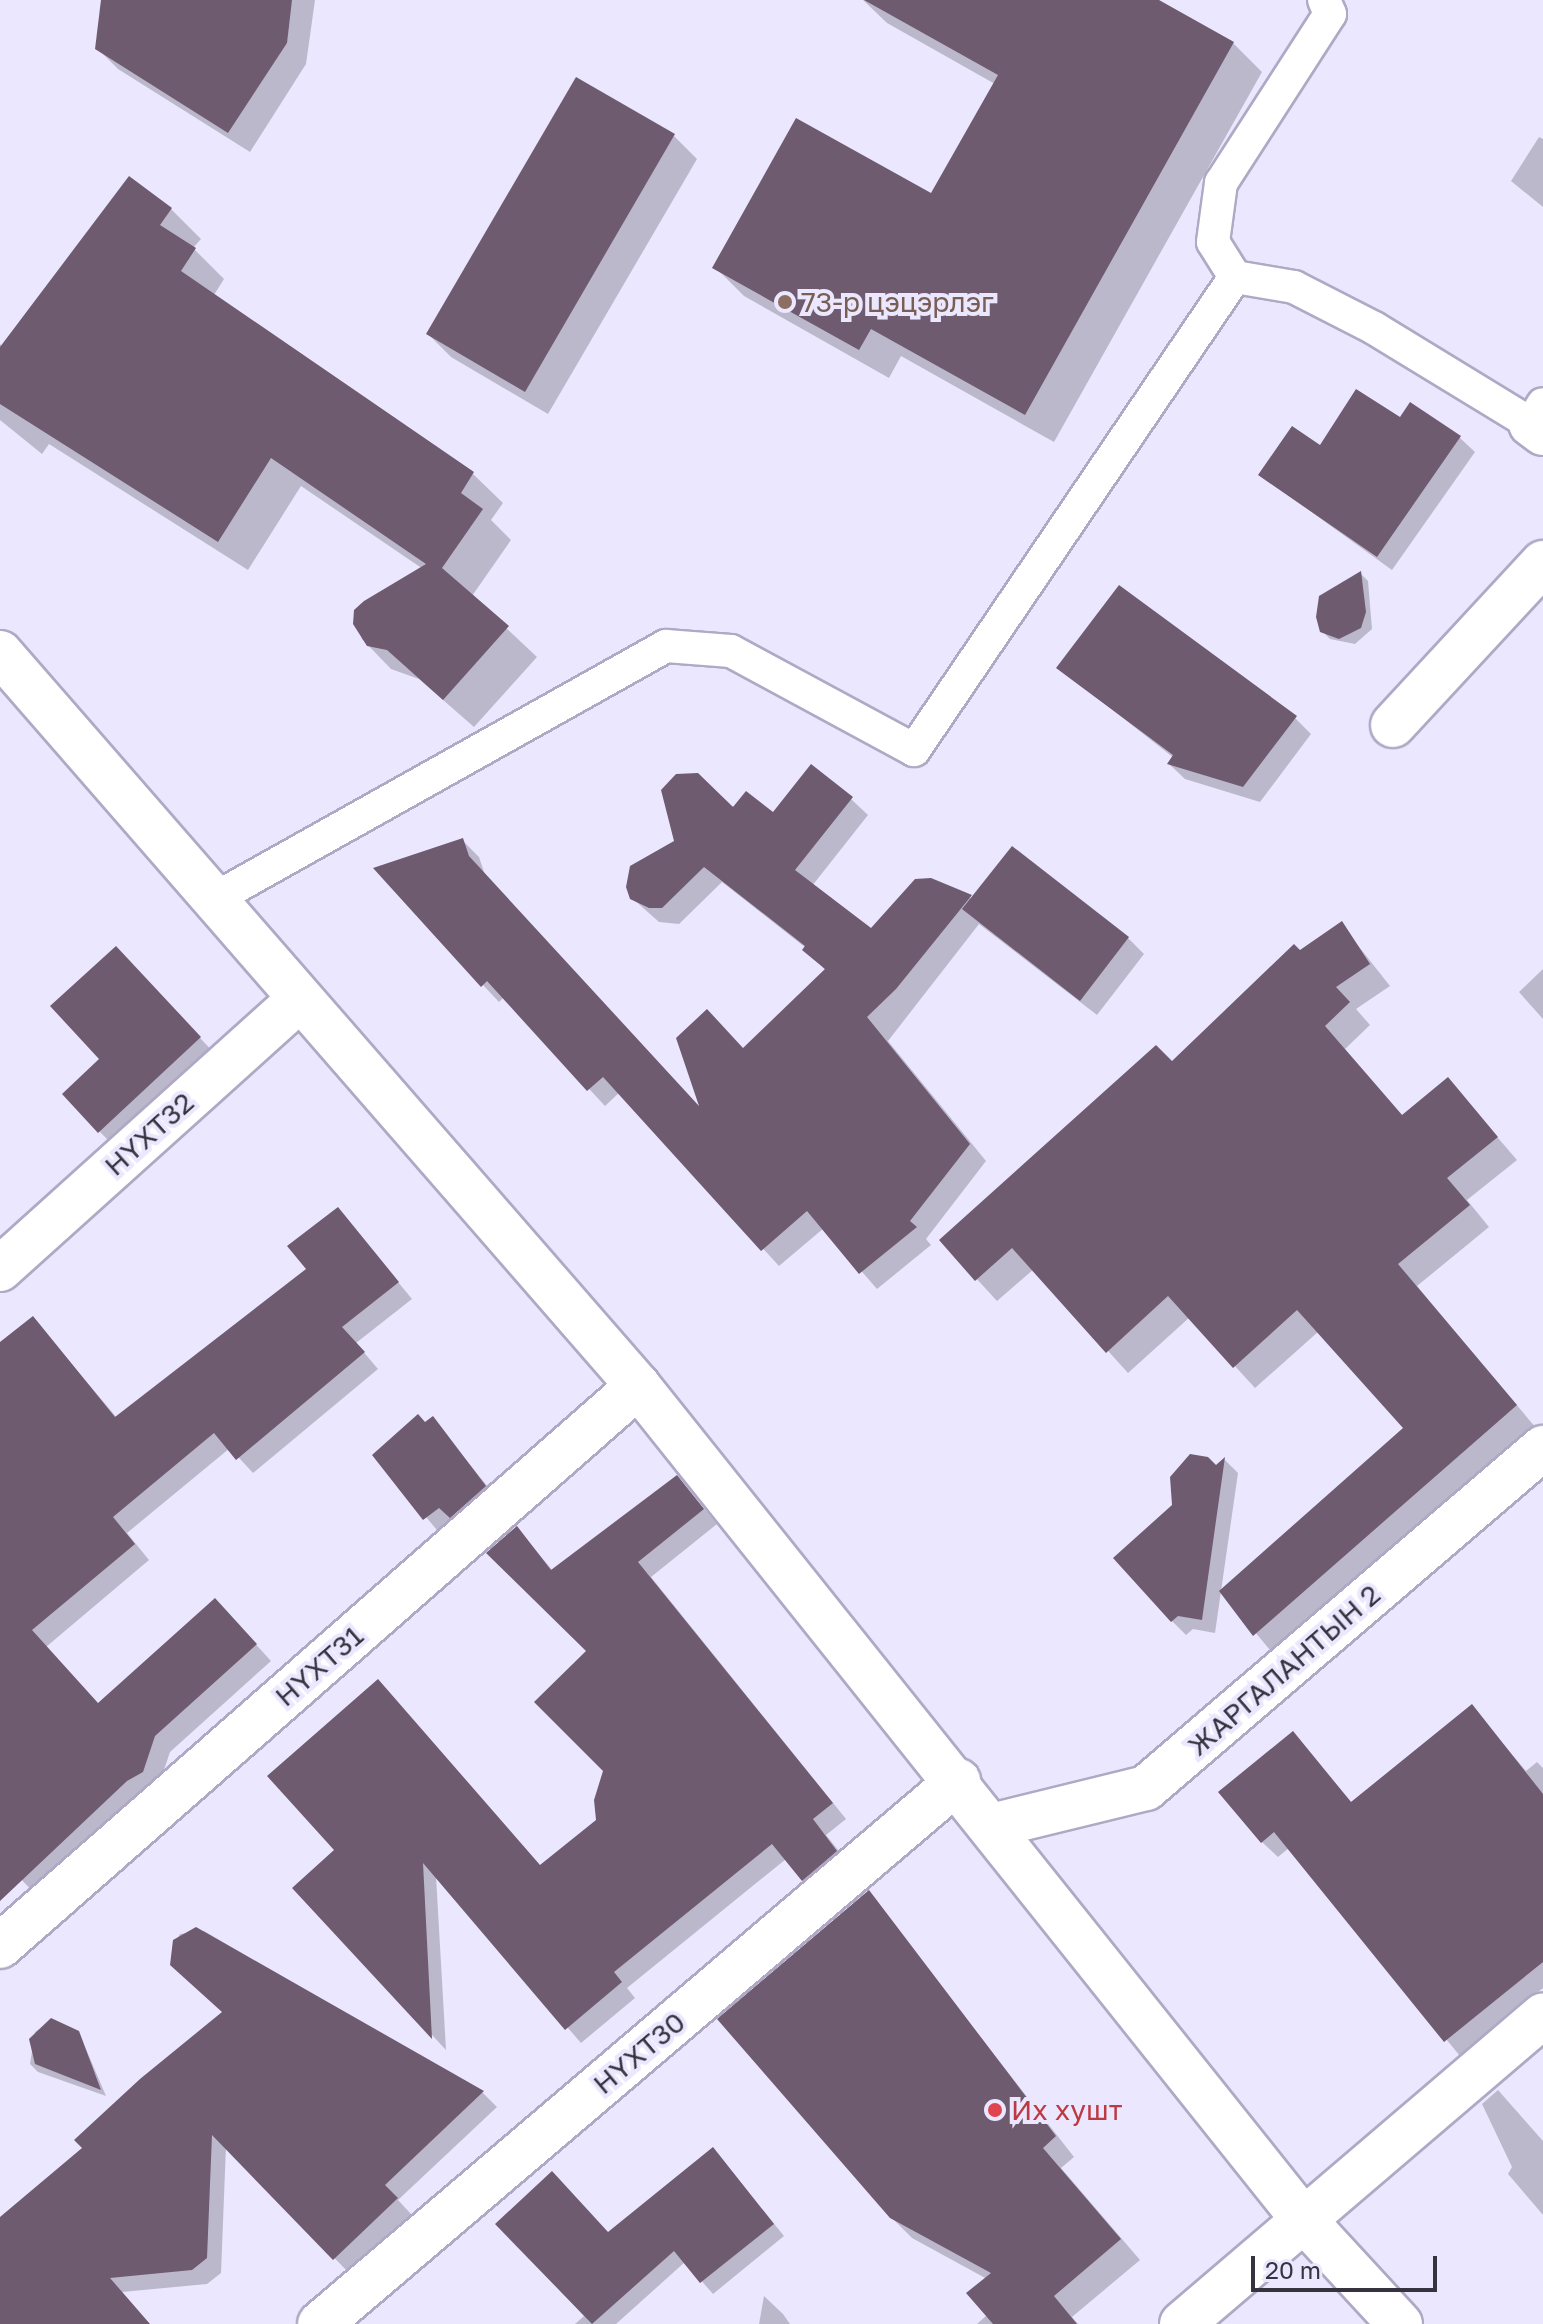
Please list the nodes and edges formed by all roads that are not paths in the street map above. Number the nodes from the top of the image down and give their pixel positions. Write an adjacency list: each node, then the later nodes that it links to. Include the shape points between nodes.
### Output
1 (1324, 0): 2 (lane, via 1330,14 1221,183 1213,242)
2 (1235, 277): 3 (lane, via 1294,287); 7 (lane, via 914,750 731,651 666,646)
3 (1539, 420)
4 (1543, 563): 6 (street)
5 (0, 653): 7 (street)
6 (1393, 725)
7 (214, 899): 8 (street)
8 (299, 1000): 9 (street, НҮХТ32); 10 (street)
9 (0, 1269)
10 (638, 1386): 12 (street); 14 (street, НҮХТ31)
11 (1543, 1448): 13 (street, ЖАРГАЛАНТЫН 2, via 1146,1788)
12 (958, 1781): 13 (street); 17 (street, НҮХТ30)
13 (991, 1826): 16 (street)
14 (0, 1946)
15 (1543, 2016): 16 (street)
16 (1303, 2219): 18 (street); 19 (street)
17 (320, 2324)
18 (1182, 2324)
19 (1400, 2324)

